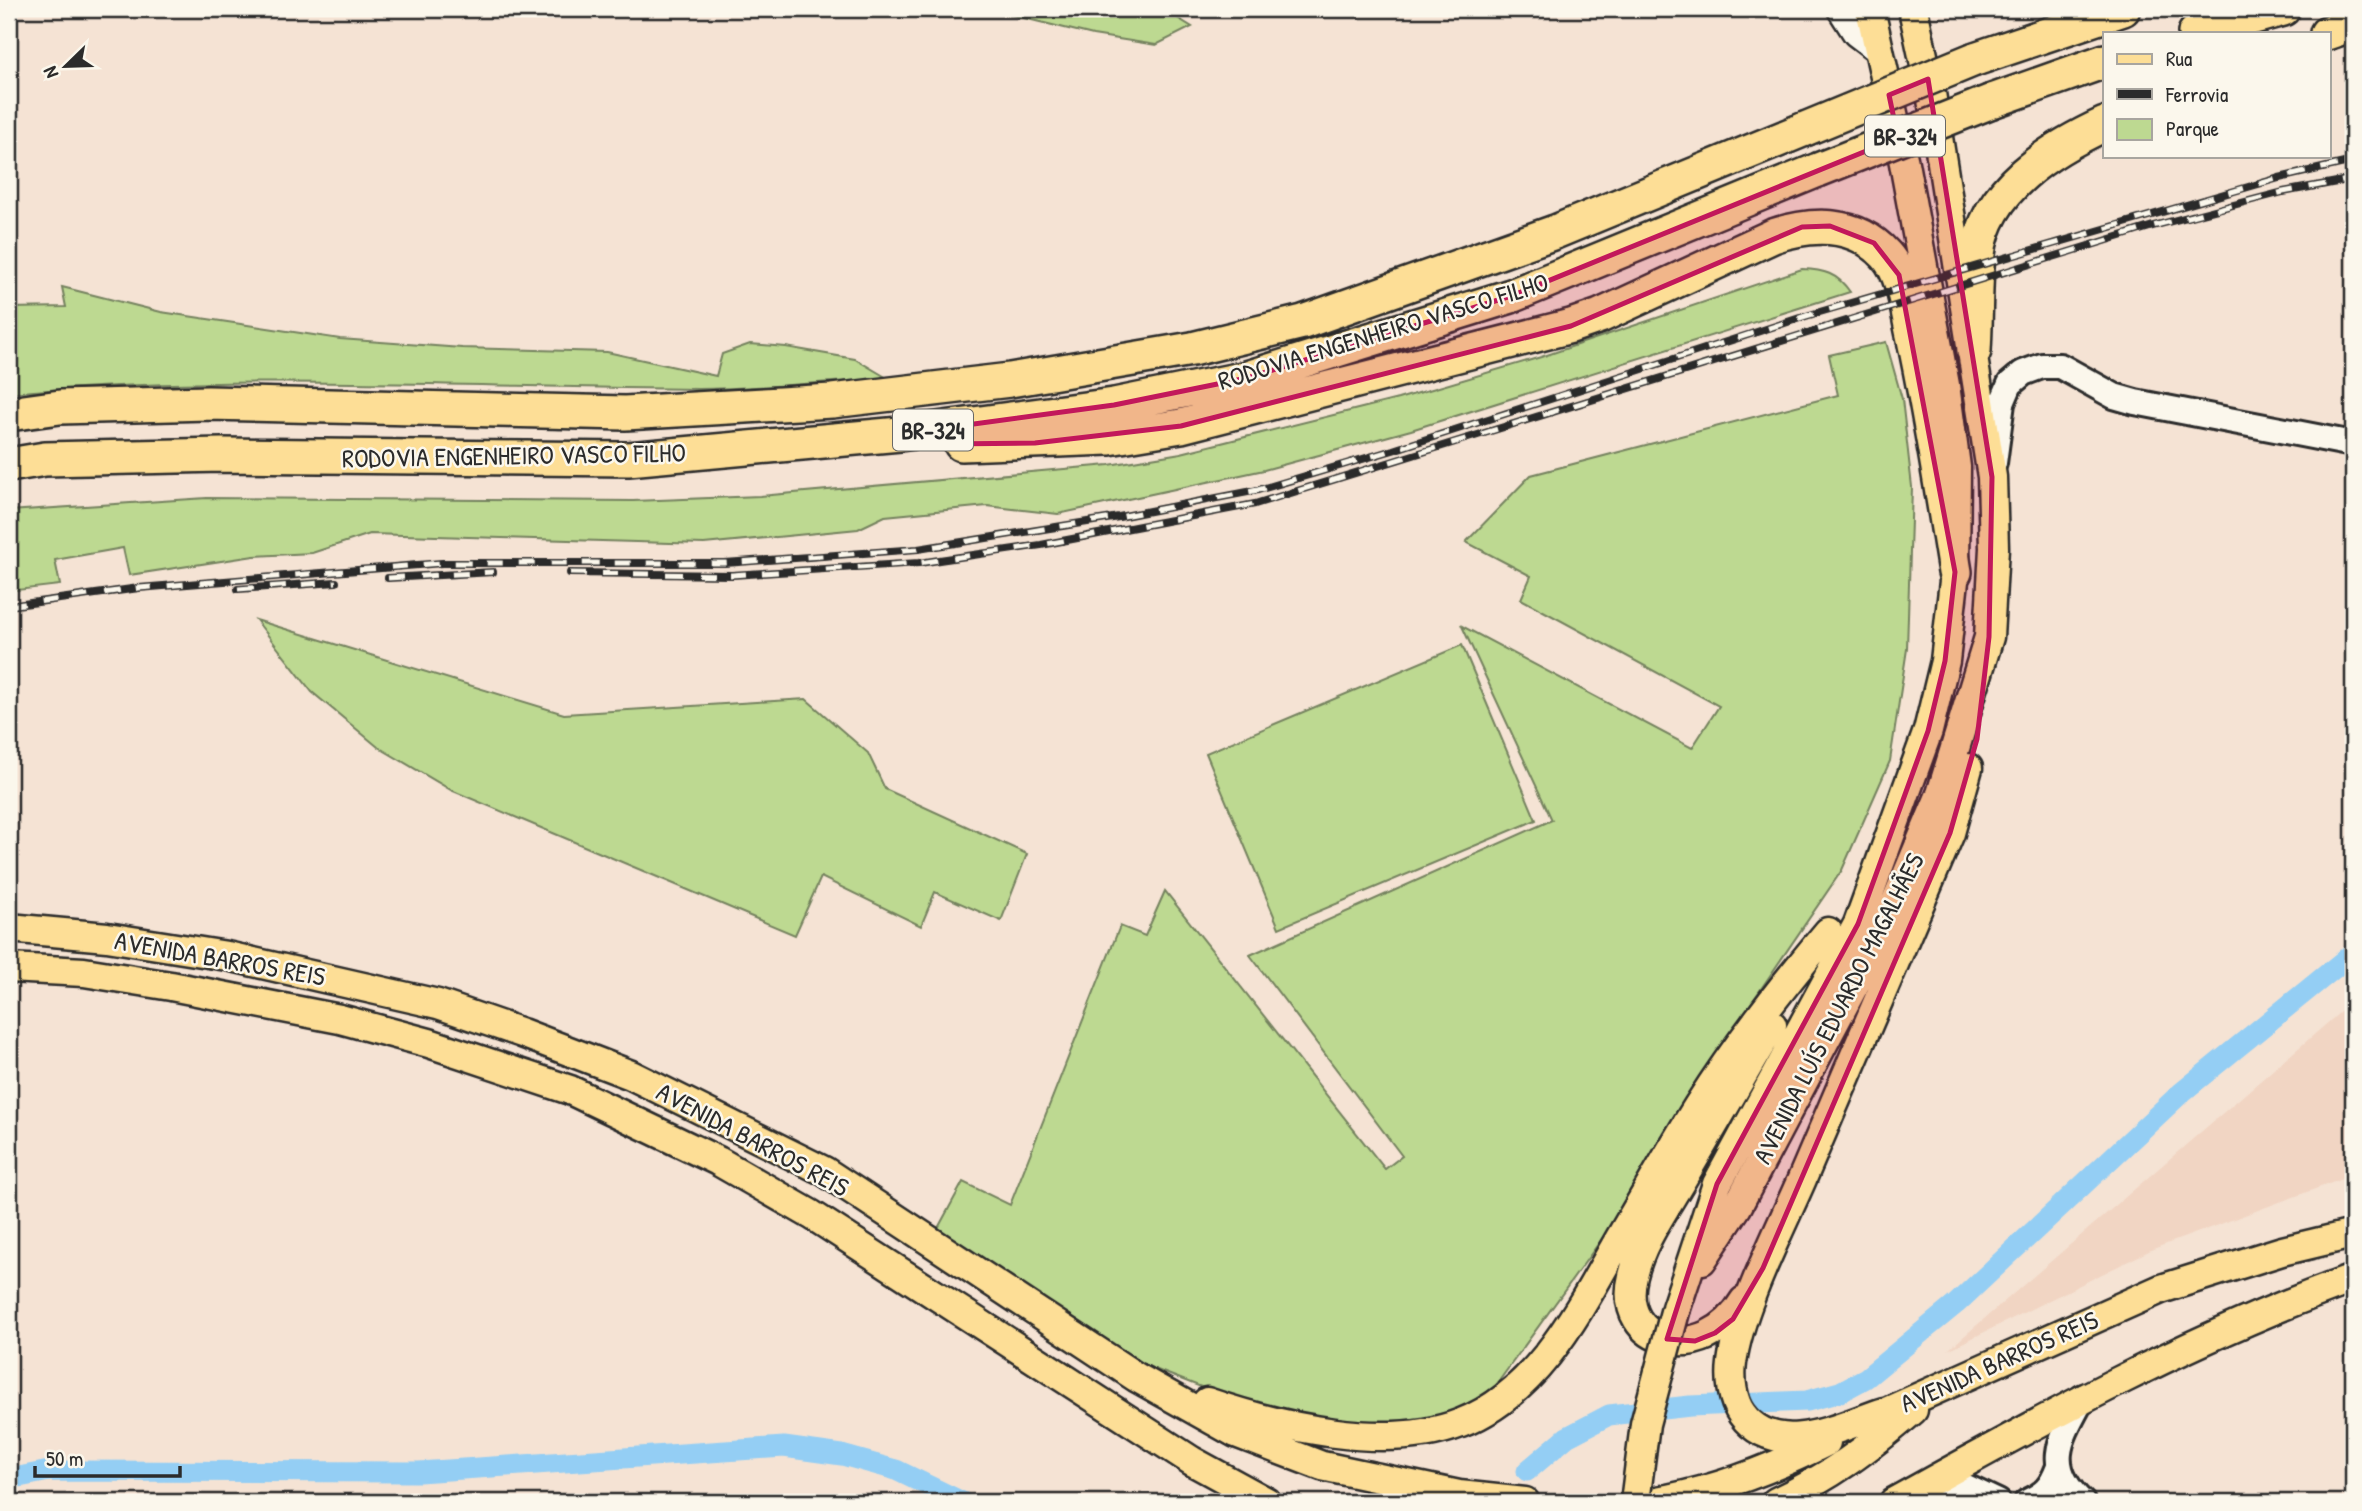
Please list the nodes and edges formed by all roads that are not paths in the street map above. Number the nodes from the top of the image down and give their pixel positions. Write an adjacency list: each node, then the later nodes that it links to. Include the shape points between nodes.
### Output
1 (1839, 9): 9 (street, via 1856,34)
2 (1870, 9): 9 (main road, AVENIDA LUÍS EDUARDO MAGALHÃES)
3 (1913, 9): 12 (main road, AVENIDA LUÍS EDUARDO MAGALHÃES)
4 (2123, 9): 13 (highway, RODOVIA ENGENHEIRO VASCO FILHO / BR-324, bridge, via 1975,59 1555,232 1303,322 1192,349 1010,380 832,401 625,413 208,403 60,407)
5 (2283, 9): 7 (highway)
6 (2353, 24): 8 (highway)
7 (2199, 32)
8 (2330, 32)
9 (1880, 53): 18 (main road, AVENIDA LUÍS EDUARDO MAGALHÃES, via 1945,385 1956,467)
10 (2103, 62): 14 (highway, RODOVIA ENGENHEIRO VASCO FILHO / BR-324, bridge, via 1992,101 1511,296 1248,379 1114,405)
11 (2103, 125): 12 (highway, via 2052,151 2000,200 1978,253)
12 (1974, 351): 17 (main road, AVENIDA LUÍS EDUARDO MAGALHÃES)
13 (9, 414)
14 (900, 434): 16 (highway, RODOVIA ENGENHEIRO VASCO FILHO / BR-324, via 628,459 222,455 45,459); 18 (highway, via 944,444 1035,443 1109,438 1181,426 1571,326 1773,236 1802,227 1830,226 1874,243 1899,275 1924,387)
15 (2353, 444): 17 (main road, via 2135,402 2114,396 2060,366 2042,366 2010,384 2002,404)
16 (9, 465)
17 (1993, 477): 19 (main road, AVENIDA LUÍS EDUARDO MAGALHÃES)
18 (1955, 572): 20 (main road, AVENIDA LUÍS EDUARDO MAGALHÃES, via 1945,661 1928,731)
19 (1989, 637): 25 (main road, via 1977,739 1950,833); 27 (main road, AVENIDA LUÍS EDUARDO MAGALHÃES, via 1941,794 1887,923 1737,1207)
20 (1887, 848): 22 (main road); 27 (main road, AVENIDA LUÍS EDUARDO MAGALHÃES, via 1858,924 1717,1184)
21 (9, 928): 28 (main road, AVENIDA BARROS REIS, via 107,937 227,956 348,982 438,1004 631,1075 824,1171)
22 (1828, 932): 25 (main road, via 1639,1256 1632,1279 1632,1307 1647,1331 1676,1343 1695,1341 1733,1319); 28 (main road, via 1756,1018 1698,1105 1553,1349 1506,1396 1464,1422 1429,1434 1385,1436 1248,1416)
23 (9, 968): 35 (main road, AVENIDA BARROS REIS, via 84,972 340,1020 429,1042 570,1090 718,1161 812,1215 1192,1461)
24 (2353, 1234): 29 (main road, AVENIDA BARROS REIS, via 2161,1289)
25 (1763, 1268): 31 (main road, via 1732,1362 1732,1387 1743,1415 1755,1427 1784,1439 1803,1438)
26 (2353, 1279): 30 (main road, via 2232,1327)
27 (1679, 1300): 37 (main road, bridge, via 1645,1424)
28 (1136, 1377): 34 (main road, AVENIDA BARROS REIS, via 1236,1433 1275,1449)
29 (1939, 1387): 31 (main road, AVENIDA BARROS REIS); 39 (main road, via 1858,1457)
30 (2083, 1397): 32 (main road, via 2064,1432); 33 (main road)
31 (1884, 1412): 38 (main road, AVENIDA BARROS REIS, via 1765,1471 1691,1496)
32 (2058, 1469): 42 (main road, via 2051,1487); 43 (main road)
33 (1923, 1486): 40 (main road); 41 (main road, via 1962,1485)
34 (1425, 1493): 36 (main road, AVENIDA BARROS REIS)
35 (1267, 1502)
36 (1525, 1502)
37 (1635, 1502)
38 (1651, 1502)
39 (1776, 1502)
40 (1894, 1502)
41 (1998, 1502)
42 (2027, 1502)
43 (2082, 1502)

